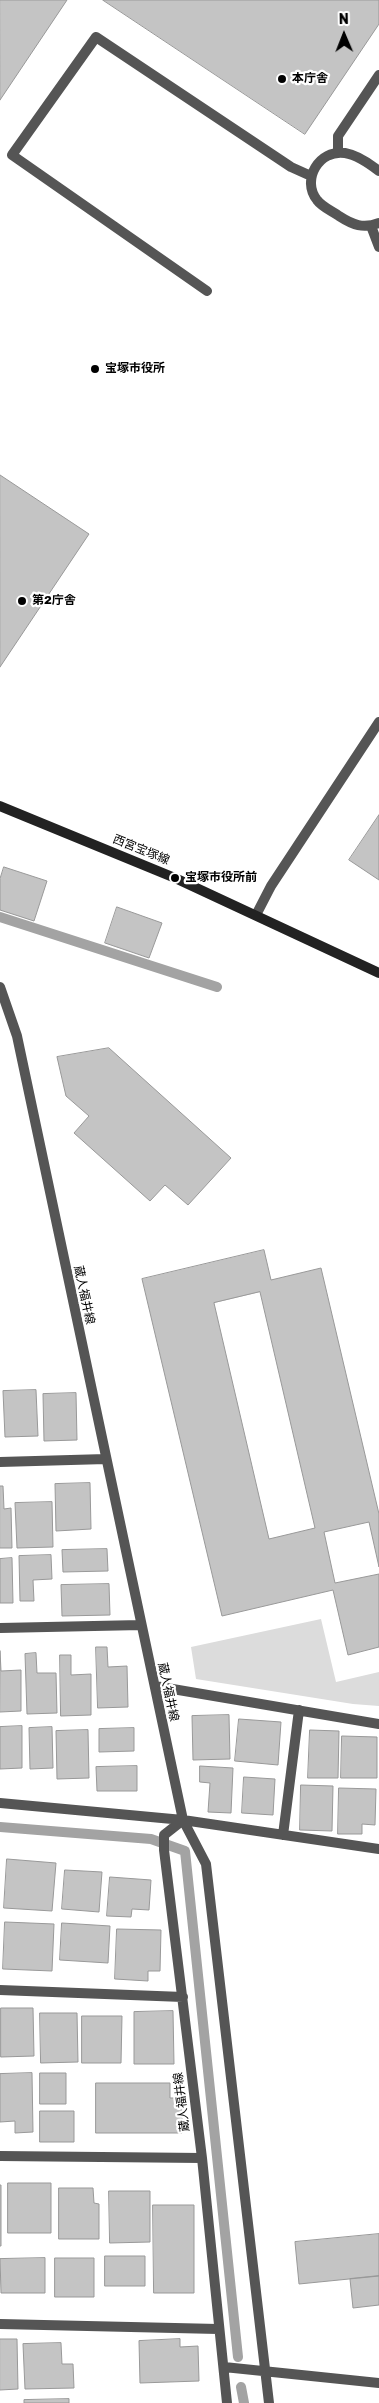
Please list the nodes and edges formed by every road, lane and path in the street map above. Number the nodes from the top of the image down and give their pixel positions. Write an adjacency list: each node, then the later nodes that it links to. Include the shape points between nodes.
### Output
1 (379, 75): 2 (street, via 338,136)
2 (338, 153): 3 (street, via 347,153); 4 (street, via 321,160)
3 (379, 171)
4 (311, 176): 5 (street, via 313,194 319,202 353,224); 7 (street, via 291,167 96,37 12,155)
5 (375, 224): 6 (street)
6 (379, 248)
7 (207, 291)
8 (379, 722): 10 (street, via 271,886)
9 (0, 806): 10 (main road, 西宮宝塚線, via 176,878)
10 (256, 915): 11 (main road, 西宮宝塚線)
11 (379, 973)
12 (0, 987): 13 (street, 蔵人福井線, via 17,1036)
13 (106, 1459): 14 (street); 15 (street, 蔵人福井線)
14 (0, 1462)
15 (142, 1625): 16 (street); 17 (street, 蔵人福井線)
16 (0, 1628)
17 (154, 1686): 18 (street); 21 (street, 蔵人福井線)
18 (299, 1710): 19 (street); 22 (street)
19 (379, 1724)
20 (0, 1803): 21 (street)
21 (183, 1820): 22 (street); 25 (street, 蔵人福井線, via 164,1835); 31 (street, via 206,1864)
22 (283, 1835): 23 (street)
23 (379, 1849)
24 (0, 1990): 25 (street)
25 (183, 1997): 27 (street, 蔵人福井線)
26 (0, 2156): 27 (street)
27 (202, 2158): 29 (street, 蔵人福井線)
28 (0, 2324): 29 (street)
29 (218, 2329): 30 (street, 蔵人福井線)
30 (224, 2367): 31 (street); 33 (street, 蔵人福井線)
31 (265, 2371): 32 (street); 34 (street)
32 (379, 2383)
33 (227, 2403)
34 (269, 2403)

